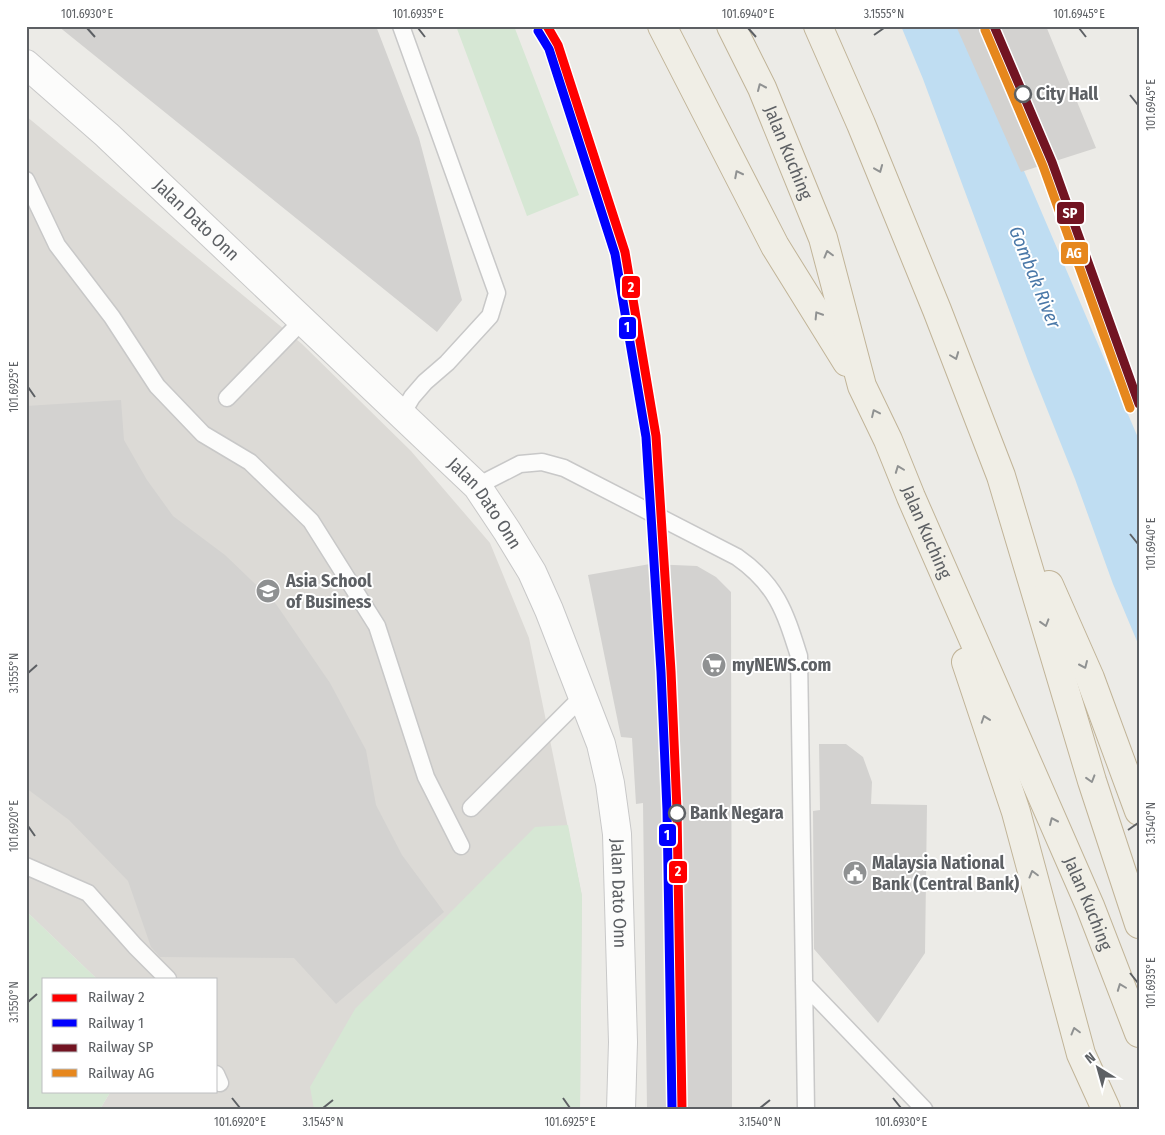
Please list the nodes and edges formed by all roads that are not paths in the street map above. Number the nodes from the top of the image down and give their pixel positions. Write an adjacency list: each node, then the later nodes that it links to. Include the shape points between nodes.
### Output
1 (401, 26): 12 (lane, via 497,292 490,316 425,382)
2 (662, 26): 10 (highway, one-way to 2, via 775,246)
3 (731, 26): 10 (highway, Jalan Kuching, one-way to 3, via 824,238 762,88)
4 (818, 26): 7 (highway)
5 (832, 26): 7 (highway)
6 (26, 64): 9 (street, Jalan Dato Onn, via 107,135)
7 (861, 124): 13 (highway, one-way to 13)
8 (26, 180): 19 (lane, via 57,245 112,317 157,386 203,434 250,462 311,521 377,626 426,777)
9 (303, 320): 11 (lane); 12 (street, Jalan Dato Onn)
10 (862, 386): 15 (highway, Jalan Kuching, one-way to 10)
11 (227, 398)
12 (402, 414): 14 (street, Jalan Dato Onn)
13 (1001, 476): 18 (highway, one-way to 18, via 1090,678); 21 (highway, one-way to 21, via 1092,781)
14 (477, 486): 16 (street, Jalan Dato Onn, via 532,572); 23 (lane, via 520,464 542,462 564,468 716,546 744,562 768,583 787,618 799,656)
15 (910, 497): 24 (highway, Jalan Kuching, one-way to 15, via 1090,906); 28 (highway, one-way to 15, via 1081,1054 1016,812)
16 (582, 697): 17 (lane); 25 (street, Jalan Dato Onn, via 590,713 610,783 617,834 623,1042)
17 (471, 808)
18 (1139, 811)
19 (461, 846)
20 (26, 866): 22 (lane, via 88,893)
21 (1139, 924)
22 (167, 978)
23 (804, 984): 26 (lane); 27 (lane)
24 (1139, 1033)
25 (621, 1109)
26 (806, 1109)
27 (924, 1109)
28 (1106, 1109)

